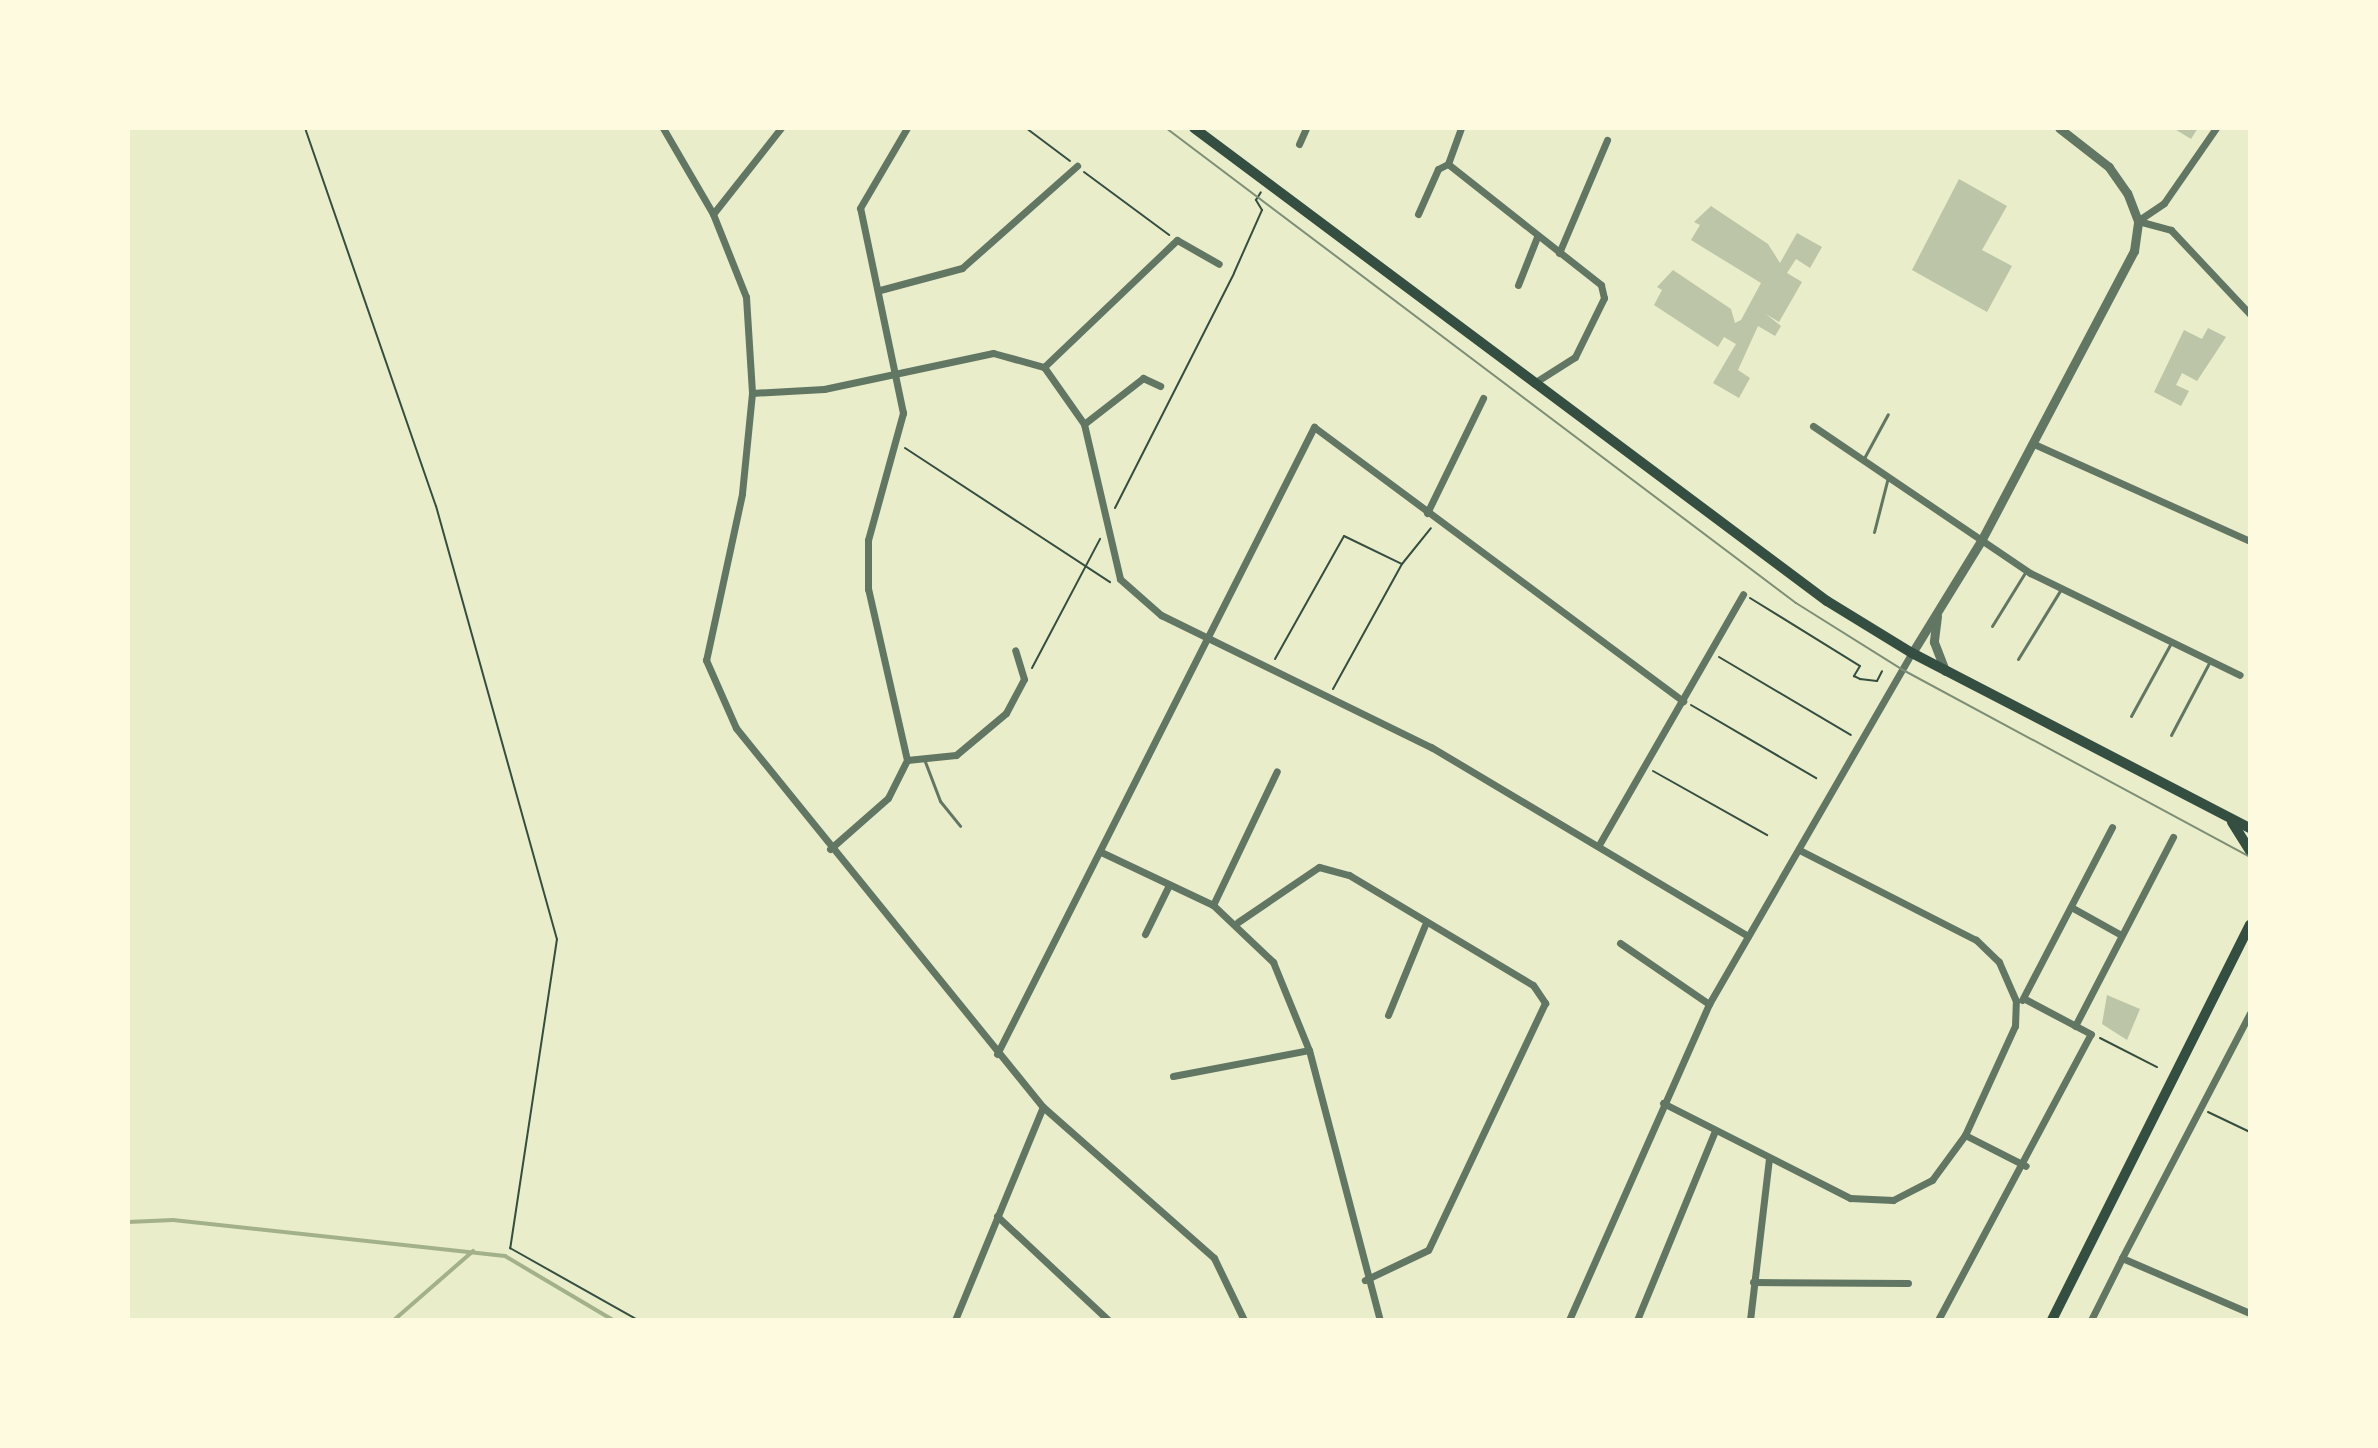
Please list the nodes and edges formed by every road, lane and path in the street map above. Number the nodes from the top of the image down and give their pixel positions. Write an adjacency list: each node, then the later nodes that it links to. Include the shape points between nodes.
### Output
1 (305, 128): 120 (path, via 436,506 557,939 510,1248)
2 (663, 128): 16 (street)
3 (781, 128): 16 (street)
4 (907, 128): 24 (street, via 860,208)
5 (1026, 128): 14 (path)
6 (1194, 128): 15 (main road)
7 (1306, 128): 12 (street)
8 (1461, 128): 13 (street)
9 (2059, 128): 18 (street, via 2109,167)
10 (2216, 128): 18 (street, via 2164,203)
11 (1607, 140): 21 (street)
12 (1299, 144)
13 (1448, 164): 17 (street, via 1438,169); 19 (street)
14 (1077, 166): 20 (path); 24 (street, via 962,268)
15 (1269, 182): 28 (main road); 41 (path, via 1256,200 1262,210 1234,273)
16 (713, 214): 30 (street, via 746,297)
17 (1418, 214)
18 (2138, 221): 25 (street, via 2171,230); 36 (street, via 2115,297)
19 (1537, 237): 21 (street); 23 (street)
20 (1177, 240): 22 (street); 26 (street)
21 (1559, 253): 28 (street, via 1601,285 1604,298 1575,357)
22 (1219, 264)
23 (1518, 285)
24 (880, 290): 27 (street)
25 (2250, 314)
26 (1044, 367): 27 (street, via 993,353); 33 (street)
27 (896, 375): 30 (street); 35 (street, via 903,413)
28 (1534, 383): 56 (main road, via 1765,558)
29 (1160, 386): 33 (street, via 1143,378)
30 (752, 393): 81 (street, via 742,494 706,660 736,728)
31 (1483, 398): 39 (street)
32 (1888, 414): 37 (lane)
33 (1084, 424): 41 (street)
34 (1813, 426): 37 (street)
35 (897, 443): 46 (path); 70 (street, via 868,540 868,589)
36 (2034, 444): 43 (street); 44 (street)
37 (1863, 460): 38 (street)
38 (1888, 477): 42 (lane); 43 (street)
39 (1427, 513): 40 (street); 52 (street, via 1314,427)
40 (1437, 521): 45 (path); 65 (street)
41 (1105, 526): 46 (path); 52 (street, via 1120,579 1161,615)
42 (1874, 532)
43 (1981, 541): 47 (street); 50 (street)
44 (2250, 541)
45 (1402, 564): 59 (path, via 1344,536); 64 (path)
46 (1086, 567): 63 (path)
47 (2026, 571): 48 (street); 51 (lane)
48 (2061, 589): 53 (street); 57 (lane)
49 (1743, 594): 55 (street); 60 (path, via 1860,666 1854,676 1877,681)
50 (1937, 613): 56 (street); 61 (street, via 1934,642)
51 (1992, 626)
52 (1208, 638): 59 (street); 84 (street)
53 (2171, 643): 58 (street); 66 (lane)
54 (1015, 650): 63 (street)
55 (1711, 652): 65 (street); 68 (path)
56 (1912, 653): 61 (main road); 68 (street)
57 (2018, 659)
58 (2210, 661): 62 (street); 67 (lane)
59 (1270, 667): 64 (street)
60 (1882, 671)
61 (1945, 671): 74 (main road)
62 (2240, 675)
63 (1024, 679): 69 (street, via 1006,713 956,755)
64 (1330, 695): 80 (street)
65 (1683, 701): 71 (street); 73 (path)
66 (2131, 716)
67 (2171, 735)
68 (1862, 742): 82 (street)
69 (924, 759): 70 (street); 76 (lane, via 940,801)
70 (907, 760): 81 (street, via 888,798)
71 (1645, 767): 78 (path); 80 (street)
72 (1277, 771): 86 (street)
73 (1816, 778)
74 (2228, 817): 75 (main road); 83 (main road)
75 (2247, 824)
76 (960, 826)
77 (2112, 827): 87 (street)
78 (1767, 835)
79 (2173, 837): 92 (street)
80 (1600, 843): 93 (street)
81 (830, 849): 103 (street)
82 (1799, 850): 93 (street); 96 (street, via 1976,940 1999,962)
83 (2250, 851)
84 (1101, 852): 85 (street); 103 (street)
85 (1169, 885): 86 (street); 91 (street)
86 (1213, 905): 88 (street)
87 (2071, 907): 92 (street); 95 (street)
88 (1238, 922): 89 (street, via 1319,867 1349,875); 102 (street, via 1273,962)
89 (1425, 925): 99 (street); 116 (street, via 1533,985 1545,1003 1428,1250)
90 (2250, 925): 129 (main road)
91 (1145, 934)
92 (2121, 935): 100 (street)
93 (1748, 936): 97 (street)
94 (1620, 943): 97 (street)
95 (2025, 999): 96 (street); 100 (street)
96 (2016, 1001): 111 (street, via 2007,1054)
97 (1709, 1004): 106 (street)
98 (2250, 1013): 108 (street)
99 (1388, 1015)
100 (2075, 1026): 101 (street)
101 (2091, 1034): 104 (path); 113 (street)
102 (1309, 1050): 105 (street); 116 (street)
103 (997, 1054): 107 (street)
104 (2157, 1067)
105 (1173, 1076)
106 (1663, 1103): 109 (street); 125 (street)
107 (1043, 1107): 114 (street); 123 (street, via 1214,1258)
108 (2199, 1108): 110 (path); 115 (street)
109 (1715, 1131): 112 (street); 126 (street)
110 (2250, 1132)
111 (1965, 1135): 112 (street, via 1932,1180 1893,1200 1850,1198); 113 (street)
112 (1769, 1158): 117 (street)
113 (2026, 1166): 128 (street)
114 (997, 1216): 121 (street); 122 (street)
115 (2122, 1258): 119 (street); 130 (street)
116 (1365, 1280): 124 (street)
117 (1753, 1282): 118 (street); 127 (street)
118 (1908, 1283)
119 (2250, 1313)
120 (638, 1320)
121 (955, 1320)
122 (1108, 1320)
123 (1244, 1320)
124 (1380, 1320)
125 (1569, 1320)
126 (1637, 1320)
127 (1750, 1320)
128 (1938, 1320)
129 (2052, 1320)
130 (2091, 1320)

